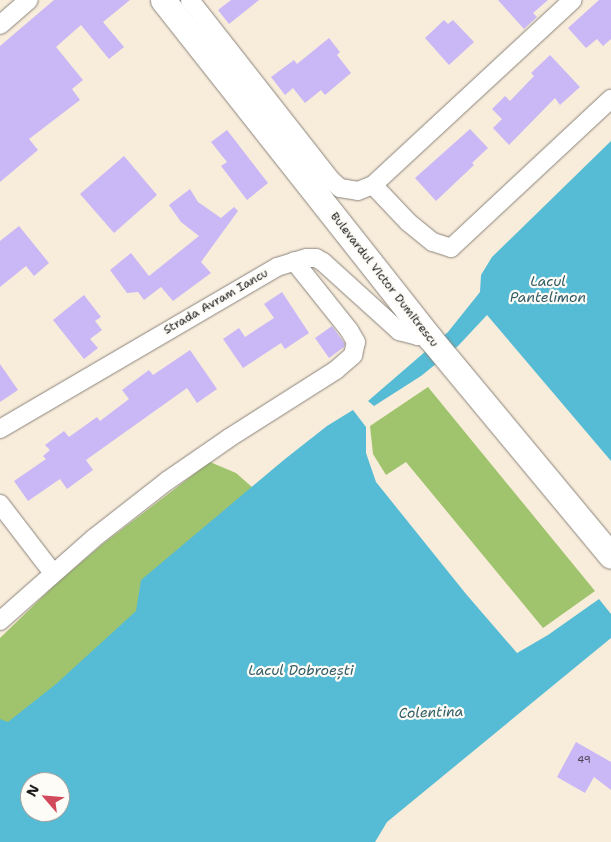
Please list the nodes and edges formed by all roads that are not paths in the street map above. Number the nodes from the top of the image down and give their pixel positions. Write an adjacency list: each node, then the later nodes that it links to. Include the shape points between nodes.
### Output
1 (29, 0): 5 (street)
2 (162, 0): 9 (street, Bulevardul Victor Dumitrescu)
3 (190, 0): 7 (street, via 330,180 348,191)
4 (573, 0): 7 (street)
5 (0, 25)
6 (611, 100): 7 (street, via 451,248 433,242 408,222)
7 (373, 185)
8 (294, 261): 9 (street, Strada Avram Iancu, via 316,258 399,331); 10 (street, Strada Avram Iancu, via 277,267); 13 (street, via 349,330 356,342 353,355 341,367 167,481)
9 (428, 336): 12 (street, Bulevardul Victor Dumitrescu)
10 (0, 429)
11 (0, 504): 13 (street)
12 (611, 556)
13 (52, 573): 14 (street)
14 (0, 621)

